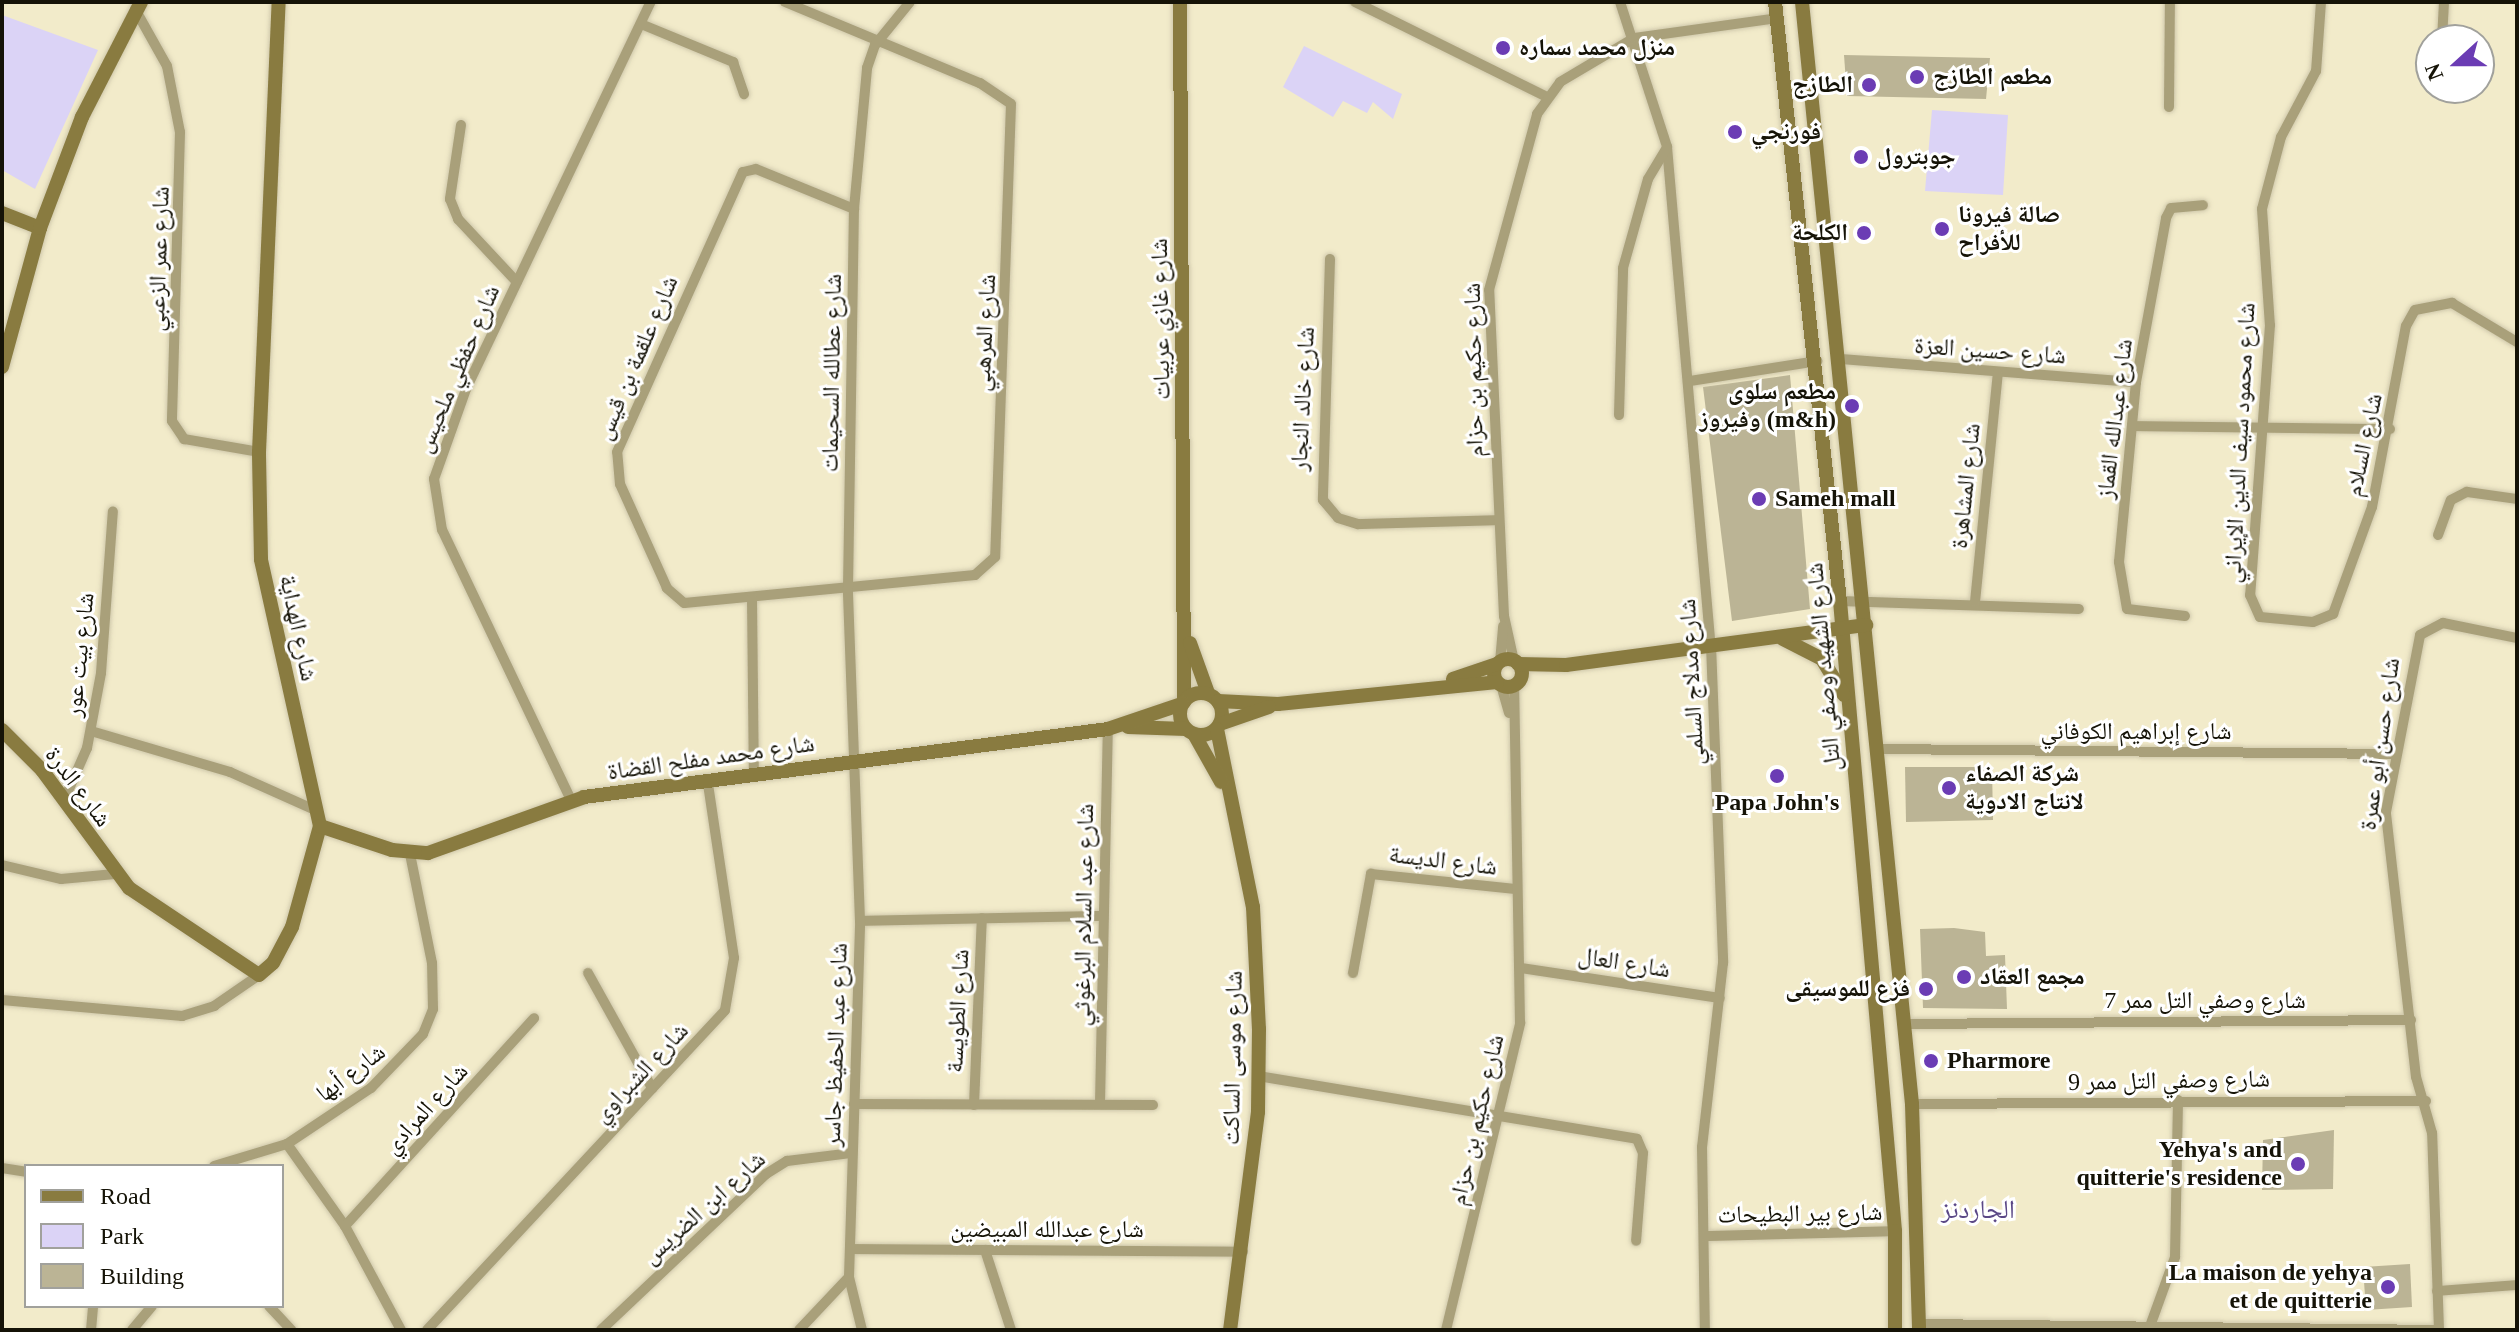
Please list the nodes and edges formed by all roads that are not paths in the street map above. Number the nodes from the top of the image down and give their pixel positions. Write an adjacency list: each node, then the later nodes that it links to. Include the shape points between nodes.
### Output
1 (279, 2): 42 (street, شارع الهداية)
2 (651, 2): 15 (street, شارع حفظي ملحيس)
3 (785, 2): 18 (street)
4 (910, 2): 18 (street, شارع عطالله السحيمات)
5 (1180, 2): 57 (street, شارع غازي عربيات)
6 (1355, 2): 20 (street)
7 (1620, 2): 17 (street, شارع مدلاج السلمي)
8 (1775, 2): 14 (street, شارع الشهيد وصفي التل)
9 (1802, 2): 32 (street, شارع الشهيد وصفي التل)
10 (2170, 2): 21 (street)
11 (2321, 2): 41 (street, شارع محمود سيف الدين الإيراني, via 2316,71 2281,137 2262,209 2270,325)
12 (2444, 2): 16 (street)
13 (138, 6): 28 (street, via 82,117); 42 (street, شارع عمر الزعبي, via 167,66 180,132 174,428 196,443)
14 (1778, 18): 17 (street); 33 (street, شارع الشهيد وصفي التل)
15 (641, 24): 19 (street, via 733,62); 30 (street, شارع حفظي ملحيس)
16 (2443, 24)
17 (1634, 38): 20 (street); 23 (street, شارع مدلاج السلمي)
18 (875, 45): 26 (street, شارع عطالله السحيمات, via 861,104); 47 (street, شارع المرهبي, via 980,83 1011,104 999,462 992,566 975,575)
19 (744, 94)
20 (1545, 96): 45 (street, شارع حكيم بن حزام, via 1489,290)
21 (2169, 107)
22 (461, 125): 30 (street, via 450,199 468,231)
23 (1667, 147): 36 (street, شارع مدلاج السلمي); 38 (street, via 1648,179 1623,268)
24 (2, 204): 27 (street)
25 (2203, 205): 37 (street, شارع عبدالله القماز, via 2168,211)
26 (854, 209): 47 (street, شارع عطالله السحيمات); 48 (street, شارع علقمة بن قيس, via 756,169 743,172 617,452 620,484 674,598 696,604)
27 (9, 215): 28 (street)
28 (40, 228): 34 (street)
29 (1330, 259): 45 (street, شارع خالد النجار, via 1323,500 1338,518 1358,524)
30 (517, 282): 78 (street, شارع حفظي ملحيس, via 447,434 434,496 442,530)
31 (2517, 342): 40 (street, شارع السلام, via 2452,303 2415,310 2406,326)
32 (1841, 359): 35 (street, شارع حسين العزة); 50 (street, شارع الشهيد وصفي التل)
33 (1817, 361): 36 (street); 49 (street, شارع الشهيد وصفي التل)
34 (2, 367)
35 (1998, 373): 37 (street, شارع حسين العزة); 51 (street, شارع المشاهرة)
36 (1690, 381): 60 (street, شارع مدلاج السلمي)
37 (2136, 382): 39 (street, شارع عبدالله القماز)
38 (1619, 415)
39 (2132, 426): 41 (street); 54 (street, شارع عبدالله القماز, via 2121,599 2133,613)
40 (2390, 429): 41 (street); 53 (street, شارع السلام, via 2333,614 2313,622 2267,621)
41 (2260, 432): 53 (street, شارع محمود سيف الدين الإيراني)
42 (259, 452): 79 (street, شارع الهداية, via 263,576)
43 (2517, 499): 46 (street, via 2467,492 2451,500)
44 (113, 511): 69 (street, شارع بيت عور)
45 (1498, 520): 61 (street, شارع حكيم بن حزام)
46 (2438, 535)
47 (848, 588): 48 (street, شارع علقمة بن قيس); 73 (street, شارع عطالله السحيمات)
48 (752, 598): 74 (street)
49 (1840, 601): 50 (street); 56 (street, شارع الشهيد وصفي التل)
50 (1865, 602): 51 (street); 55 (street, شارع الشهيد وصفي التل)
51 (1975, 602): 52 (street)
52 (2079, 609)
53 (2254, 610)
54 (2185, 616)
55 (1866, 625): 56 (street); 71 (street, شارع الشهيد وصفي التل)
56 (1842, 628): 58 (street); 65 (street, شارع الشهيد وصفي التل)
57 (1187, 635): 62 (street, شارع غازي عربيات); 63 (street, شارع غازي عربيات)
58 (1767, 638): 60 (street); 65 (street, via 1813,651)
59 (2517, 638): 72 (street, شارع حسن أبو عمرة, via 2443,623 2420,635)
60 (1711, 645): 61 (street); 91 (street, شارع مدلاج السلمي)
61 (1508, 673): 64 (street); 83 (street, شارع حكيم بن حزام)
62 (1213, 697): 63 (street, شارع محمد مفلح القضاة); 64 (street); 66 (street, شارع غازي عربيات)
63 (1183, 703): 67 (street, شارع محمد مفلح القضاة); 70 (street, شارع غازي عربيات)
64 (1278, 704): 66 (street)
65 (1849, 706): 114 (street, شارع الشهيد وصفي التل)
66 (1218, 726): 70 (street, شارع محمد مفلح القضاة); 76 (street, شارع موسى الساكت)
67 (1114, 727): 70 (street, شارع محمد مفلح القضاة); 73 (street, شارع محمد مفلح القضاة); 84 (street, شارع عبد السلام البرغوثي)
68 (2, 730): 77 (street, شارع الدرة)
69 (91, 731): 77 (street, شارع بيت عور); 79 (street, via 230,772)
70 (1190, 732): 76 (street, شارع موسى الساكت)
71 (1877, 749): 72 (street, شارع إبراهيم الكوفاني); 95 (street, شارع الشهيد وصفي التل)
72 (2394, 754): 94 (street, شارع حسن أبو عمرة, via 2385,839)
73 (851, 760): 74 (street, شارع محمد مفلح القضاة); 86 (street, شارع عبد الحفيظ جاسر)
74 (754, 776): 75 (street, شارع محمد مفلح القضاة)
75 (708, 783): 78 (street, شارع محمد مفلح القضاة); 97 (street, شارع الشبراوي, via 734,980 720,1017)
76 (1225, 789): 96 (street, شارع موسى الساكت, via 1253,907)
77 (65, 798): 82 (street, شارع الدرة)
78 (571, 800): 80 (street, شارع محمد مفلح القضاة, via 453,847)
79 (318, 819): 80 (street, شارع محمد مفلح القضاة); 90 (street, شارع الهداية, via 292,927)
80 (410, 854): 106 (street, شارع أبها, via 434,986 423,1034 371,1088)
81 (2, 865): 82 (street, via 72,880)
82 (115, 874): 90 (street)
83 (1515, 889): 87 (street, شارع حكيم بن حزام); 89 (street, شارع الديسة, via 1371,874)
84 (1103, 916): 85 (street); 100 (street, شارع عبد السلام البرغوثي)
85 (982, 918): 86 (street); 103 (street, شارع الطويسة)
86 (860, 921): 101 (street, شارع عبد الحفيظ جاسر)
87 (1521, 968): 91 (street, شارع العال); 105 (street, شارع حكيم بن حزام, via 1520,1023)
88 (588, 973): 97 (street)
89 (1353, 973)
90 (259, 975): 92 (street, شارع الهداية, via 214,1006 182,1016)
91 (1720, 998): 115 (street, شارع مدلاج السلمي, via 1702,1147)
92 (2, 1000)
93 (534, 1018): 113 (street, شارع المرادي)
94 (2411, 1020): 95 (street, شارع وصفي التل ممر 7); 99 (street, شارع حسن أبو عمرة)
95 (1904, 1024): 102 (street, شارع الشهيد وصفي التل)
96 (1258, 1076): 105 (street); 119 (street, شارع موسى الساكت)
97 (652, 1088): 132 (street, شارع الشبراوي)
98 (2178, 1100): 99 (street, شارع وصفي التل ممر 9); 102 (street, شارع وصفي التل ممر 9); 127 (street, via 2175,1257)
99 (2426, 1101): 122 (street, شارع حسن أبو عمرة)
100 (1100, 1103): 103 (street); 104 (street)
101 (854, 1104): 103 (street); 108 (street, شارع عبد الحفيظ جاسر)
102 (1912, 1104): 126 (street, شارع الشهيد وصفي التل)
103 (974, 1105)
104 (1153, 1105)
105 (1502, 1116): 116 (street, via 1637,1139 1643,1153); 138 (street, شارع حكيم بن حزام)
106 (287, 1144): 107 (street, شارع أبها); 113 (street)
107 (276, 1151): 109 (street, شارع أبها); 110 (street)
108 (851, 1153): 117 (street, شارع عبد الحفيظ جاسر); 133 (street, شارع ابن الضريس, via 787,1161 766,1174)
109 (222, 1164)
110 (266, 1164)
111 (2, 1168): 112 (street)
112 (24, 1172)
113 (345, 1226): 131 (street)
114 (1895, 1231): 115 (street, شارع بير البطيحات); 140 (street, شارع الشهيد وصفي التل)
115 (1705, 1236): 139 (street, شارع مدلاج السلمي)
116 (1636, 1241)
117 (851, 1249): 118 (street, شارع عبدالله المبيضين); 120 (street, شارع عبد الحفيظ جاسر)
118 (985, 1250): 119 (street, شارع عبدالله المبيضين); 136 (street)
119 (1243, 1252): 137 (street, شارع موسى الساكت)
120 (849, 1277): 134 (street); 135 (street, شارع عبد الحفيظ جاسر)
121 (2517, 1285): 122 (street)
122 (2437, 1291): 142 (street, شارع حسن أبو عمرة)
123 (93, 1308): 128 (street)
124 (150, 1308): 129 (street)
125 (271, 1308): 130 (street)
126 (1919, 1327): 127 (street)
127 (2150, 1328): 141 (street)
128 (91, 1330)
129 (132, 1330)
130 (291, 1330)
131 (401, 1330)
132 (427, 1330)
133 (601, 1330)
134 (799, 1330)
135 (862, 1330)
136 (1011, 1330)
137 (1230, 1330)
138 (1446, 1330)
139 (1705, 1330)
140 (1895, 1330)
141 (2312, 1330): 142 (street)
142 (2439, 1330)

